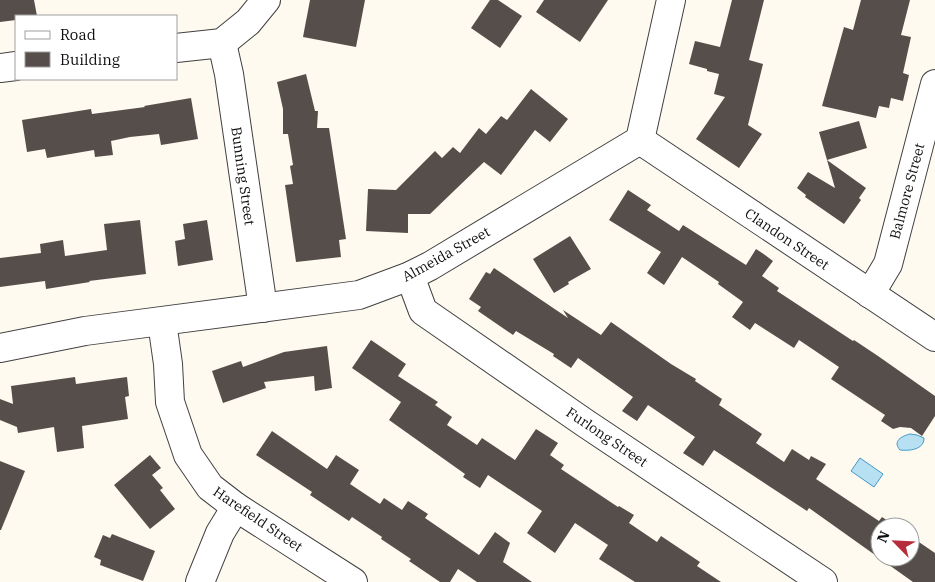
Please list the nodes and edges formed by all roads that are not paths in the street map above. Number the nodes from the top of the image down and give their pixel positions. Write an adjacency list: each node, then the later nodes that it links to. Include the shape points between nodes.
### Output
1 (266, 0): 3 (street, via 248,22)
2 (671, 0): 8 (street)
3 (222, 43): 4 (street); 11 (street, Bunning Street)
4 (178, 48)
5 (15, 66): 6 (street)
6 (0, 68)
7 (935, 84): 10 (street, Balmore Street, via 888,264)
8 (640, 140): 9 (street, Almeida Street); 10 (street, Clandon Street)
9 (410, 276): 11 (street, Almeida Street, via 359,295); 18 (street, Furlong Street, via 424,311)
10 (870, 294): 13 (street, Clandon Street)
11 (263, 308): 12 (street, Almeida Street)
12 (162, 322): 14 (street, Almeida Street, via 85,331); 15 (street, Harefield Street, via 170,402 188,455 210,487)
13 (935, 338)
14 (0, 348)
15 (236, 507): 16 (street, via 220,533); 17 (street, Harefield Street)
16 (200, 582)
17 (353, 582)
18 (822, 582)

